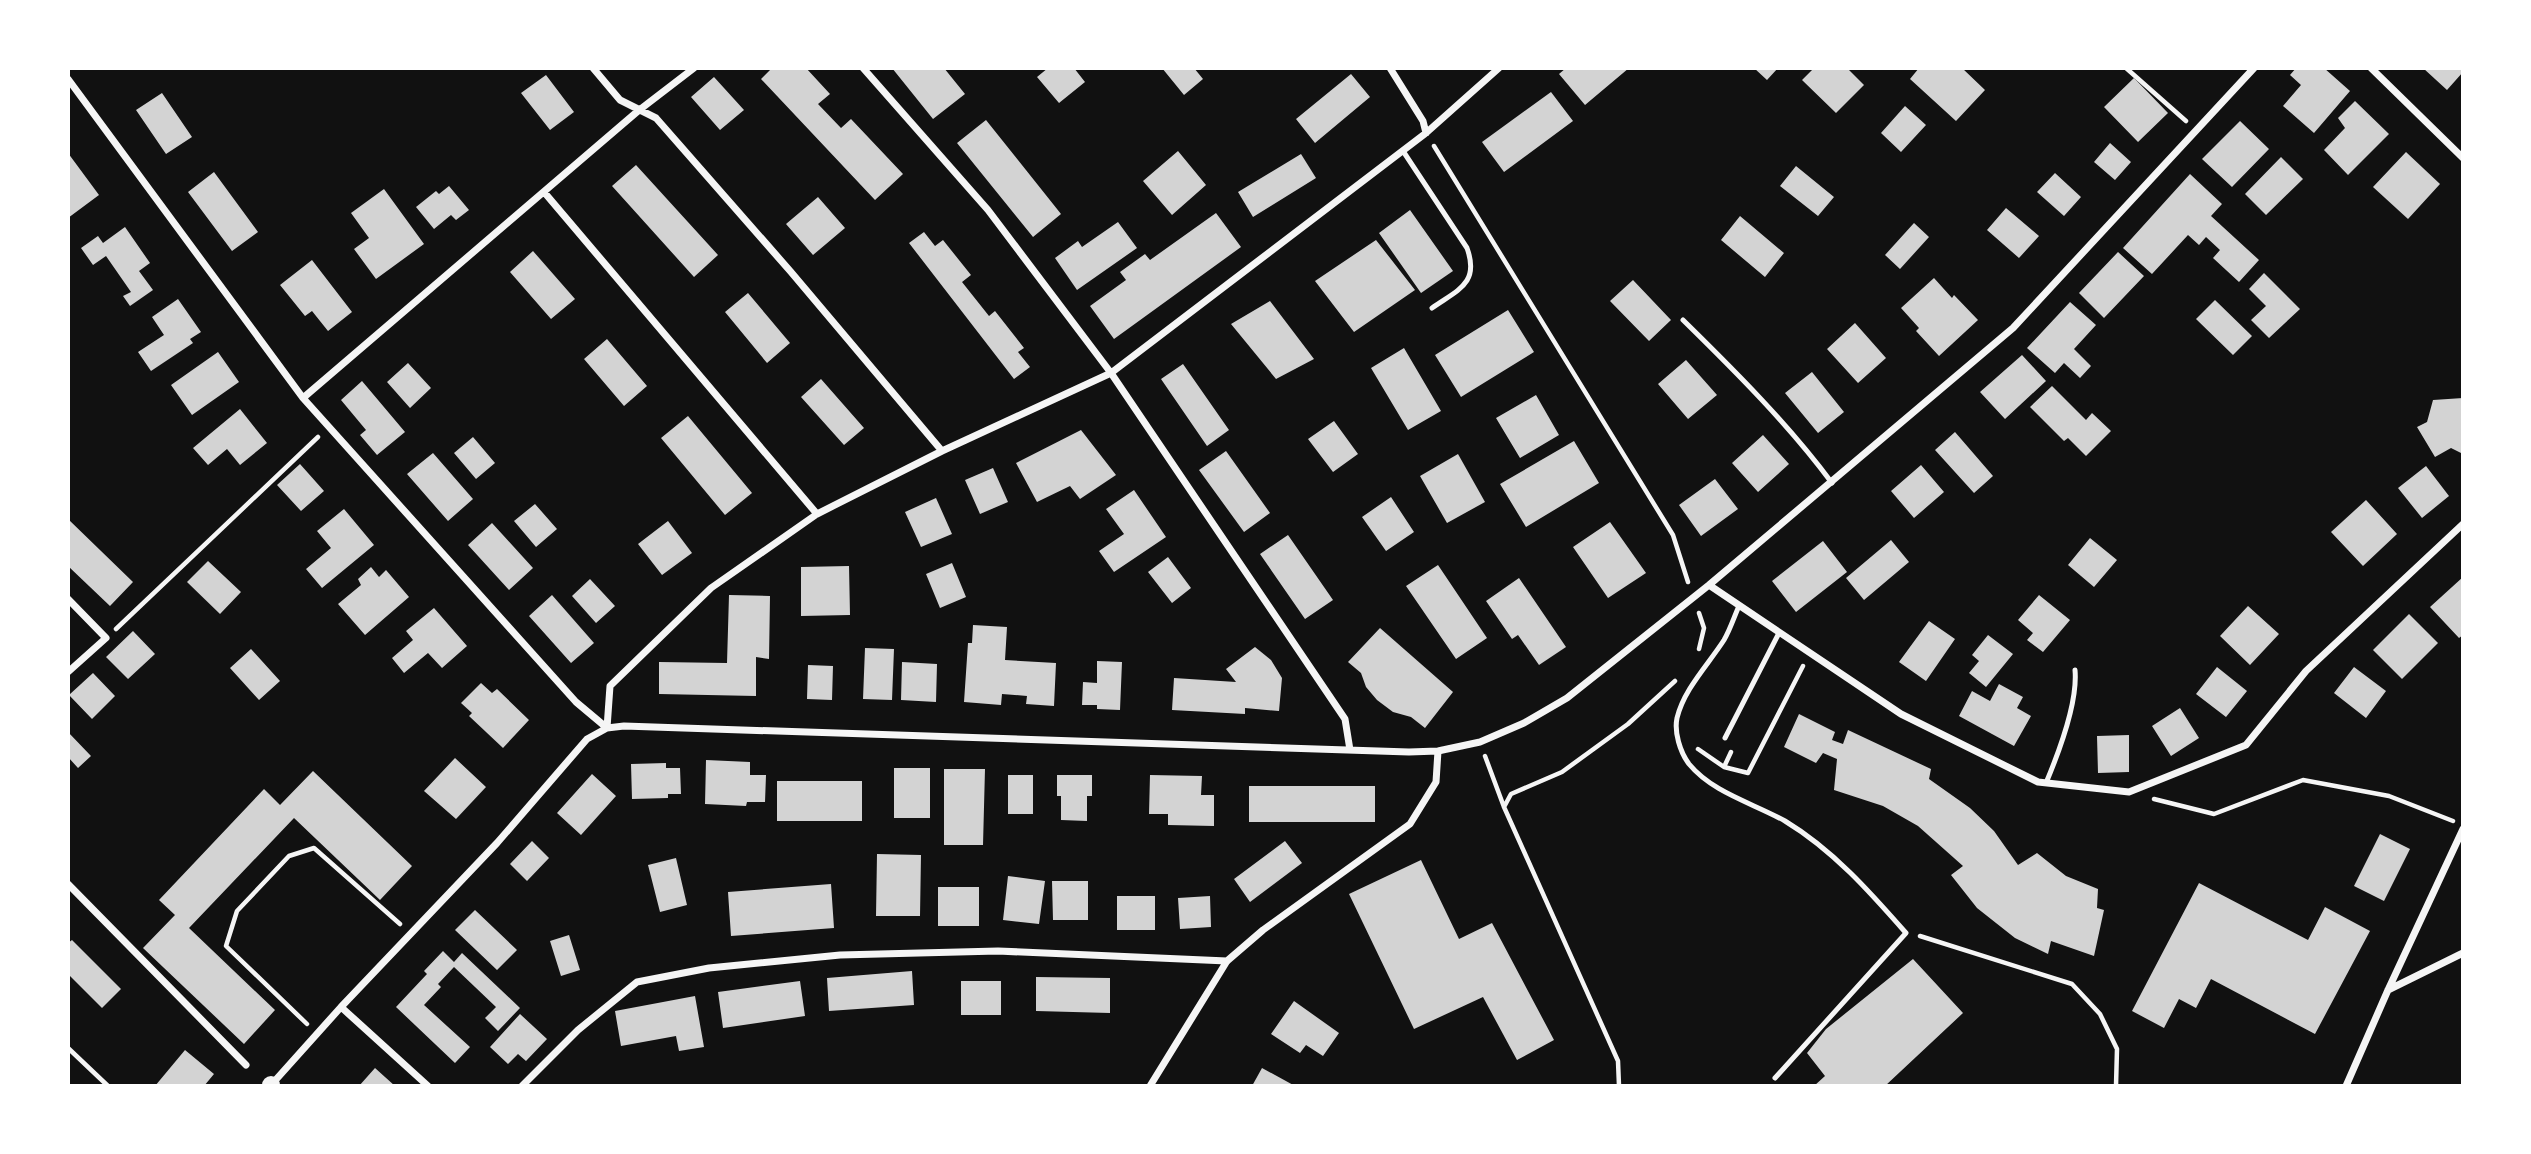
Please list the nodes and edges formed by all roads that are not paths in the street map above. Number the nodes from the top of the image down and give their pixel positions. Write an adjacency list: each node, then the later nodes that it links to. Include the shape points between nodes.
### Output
1 (593, 68): 9 (street, via 620,100)
2 (694, 68): 9 (street)
3 (863, 68): 16 (street, via 988,210)
4 (1390, 68): 10 (street)
5 (1499, 68): 10 (street)
6 (2255, 68): 19 (street, via 2013,328)
7 (2371, 68): 12 (street)
8 (68, 79): 17 (street)
9 (638, 111): 13 (street); 18 (street, via 656,118 665,128)
10 (1426, 133): 11 (street)
11 (1403, 152): 14 (lane, via 1467,248 1471,263 1465,285); 16 (street)
12 (2463, 158)
13 (544, 192): 17 (street); 20 (street)
14 (1432, 308)
15 (1684, 320): 19 (lane, via 1770,409)
16 (1111, 373): 18 (street); 30 (street, via 1345,719)
17 (303, 397): 28 (street, via 576,702)
18 (942, 452): 20 (street)
19 (1832, 483): 22 (street)
20 (817, 514): 28 (street, via 711,588 610,686)
21 (2463, 524): 32 (street, via 2306,671 2246,746 2129,792)
22 (1709, 585): 24 (street); 31 (street, via 1567,698 1480,742)
23 (68, 599): 27 (street, via 106,638)
24 (1739, 606): 25 (street); 40 (lane, via 1726,637 1686,695 1677,718 1687,762 1703,778 1784,821 1823,848 1868,889 1906,933)
25 (1779, 633): 29 (lane); 32 (street, via 1901,714)
26 (2075, 670): 32 (lane, via 2076,689)
27 (68, 672)
28 (607, 728): 30 (street); 38 (street, via 587,739 497,843)
29 (1724, 738)
30 (1350, 750): 31 (street)
31 (1438, 751): 36 (street, via 1436,782 1410,824)
32 (2046, 783)
33 (2463, 827): 37 (street)
34 (68, 884): 39 (street)
35 (2463, 953): 37 (street)
36 (1227, 961): 43 (street, via 985,952 839,955 709,968 637,982 578,1030); 44 (street)
37 (2388, 990): 45 (street)
38 (341, 1007): 41 (street); 42 (street)
39 (246, 1065)
40 (1775, 1078)
41 (271, 1086)
42 (428, 1086)
43 (522, 1086)
44 (1150, 1086)
45 (2346, 1086)

